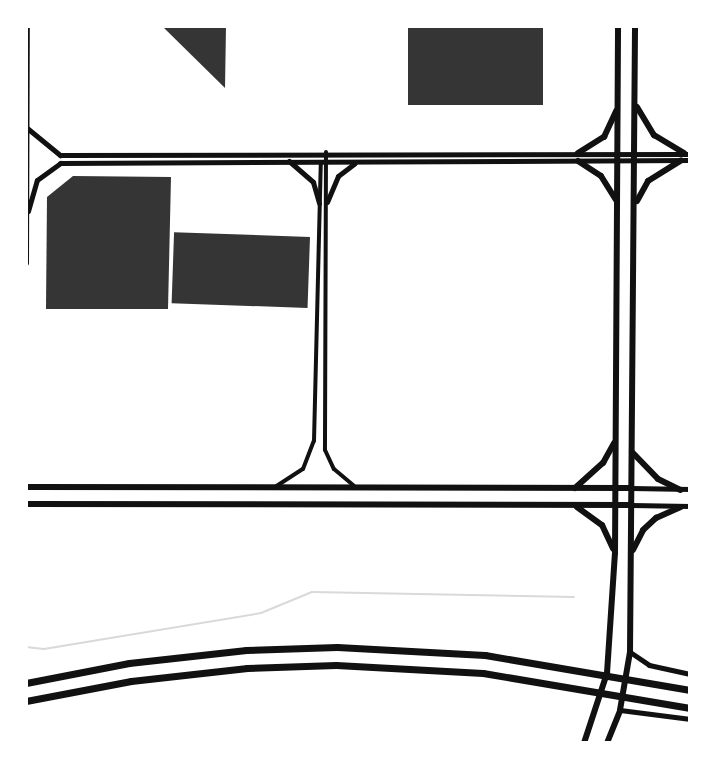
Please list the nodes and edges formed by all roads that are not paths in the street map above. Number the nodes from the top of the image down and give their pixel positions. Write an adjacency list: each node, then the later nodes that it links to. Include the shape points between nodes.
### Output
1 (27, 26): 6 (main road)
2 (618, 26): 5 (main road)
3 (635, 26): 4 (main road)
4 (635, 103): 9 (main road); 10 (main road, via 654,135)
5 (617, 107): 8 (main road); 11 (main road, via 604,137)
6 (27, 128): 7 (street, via 60,155); 20 (main road)
7 (324, 152): 11 (street); 14 (street)
8 (617, 156): 9 (street); 11 (street); 18 (main road)
9 (635, 156): 10 (street); 19 (main road)
10 (685, 156): 12 (street); 19 (main road, via 648,181)
11 (578, 157): 15 (street); 18 (main road, via 601,176)
12 (690, 160)
13 (288, 161): 14 (street); 17 (street, via 307,173); 20 (street, via 60,163 37,180)
14 (324, 161): 15 (street); 16 (street); 17 (street)
15 (357, 162): 16 (street, via 338,176)
16 (327, 202): 26 (street, via 325,450 334,469)
17 (319, 203): 25 (street, via 313,452 295,476)
18 (617, 203): 22 (main road)
19 (635, 208): 23 (main road)
20 (27, 216): 21 (main road)
21 (26, 263)
22 (616, 439): 27 (main road); 29 (main road, via 603,463)
23 (632, 452): 28 (main road); 31 (main road, via 658,479)
24 (26, 487): 25 (main road)
25 (272, 488): 26 (main road)
26 (356, 488): 29 (main road)
27 (616, 488): 28 (main road); 29 (main road); 33 (main road)
28 (631, 488): 31 (street); 34 (main road)
29 (574, 489)
30 (690, 489): 31 (street)
31 (681, 490)
32 (26, 504): 35 (main road)
33 (615, 505): 34 (main road); 35 (main road); 38 (main road)
34 (631, 505): 37 (street); 39 (main road)
35 (574, 506): 38 (main road, via 602,525)
36 (690, 506): 37 (street)
37 (681, 507): 39 (main road, via 649,524)
38 (615, 553): 48 (main road, via 607,673)
39 (631, 553): 40 (main road)
40 (630, 652): 41 (street, via 649,665); 46 (main road)
41 (690, 674)
42 (26, 683): 43 (highway, via 129,663 337,647 485,655)
43 (690, 690)
44 (26, 701): 45 (highway, via 131,681 336,665 483,673)
45 (690, 708)
46 (620, 710): 47 (street); 49 (main road)
47 (690, 719)
48 (584, 743)
49 (607, 743)

